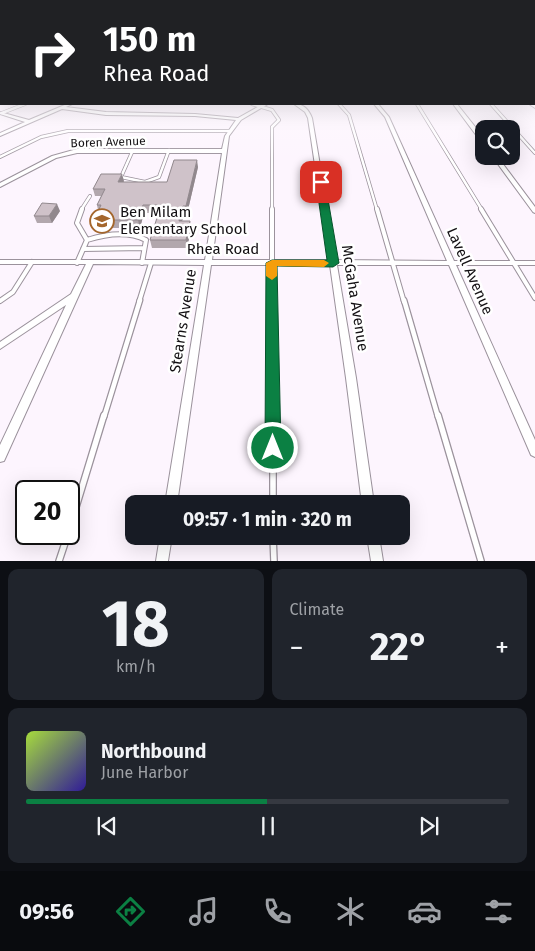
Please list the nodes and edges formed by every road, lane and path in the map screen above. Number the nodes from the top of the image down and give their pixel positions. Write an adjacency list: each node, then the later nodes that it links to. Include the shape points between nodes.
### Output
1 (19, 106): 12 (lane)
2 (66, 106): 11 (street)
3 (262, 106): 13 (street, Stearns Avenue)
4 (266, 106): 39 (lane, via 279,118 272,127)
5 (299, 106): 40 (street, McGaha Avenue, via 310,118)
6 (341, 106): 41 (lane, via 349,115)
7 (378, 106): 42 (street, Lavell Avenue, via 387,117)
8 (418, 106): 43 (lane)
9 (457, 106): 15 (street)
10 (493, 106): 21 (lane)
11 (62, 108): 13 (street, via 110,115 202,114); 14 (street)
12 (1, 113): 14 (street)
13 (240, 119): 16 (street, Stearns Avenue)
14 (29, 122): 17 (street)
15 (475, 130)
16 (230, 131): 20 (street, Stearns Avenue); 22 (lane, via 68,131 41,137)
17 (0, 135)
18 (133, 150): 19 (street, Boren Avenue); 19 (lane, via 122,177 145,182 159,177); 25 (street, Boren Avenue, via 62,154)
19 (169, 150): 20 (street, Boren Avenue)
20 (224, 151): 34 (street, Stearns Avenue)
21 (535, 153)
22 (0, 156)
23 (501, 165): 28 (street)
24 (0, 177): 25 (street)
25 (9, 180): 26 (street, Boren Avenue)
26 (0, 185)
27 (90, 196): 29 (lane, via 76,226)
28 (535, 211)
29 (87, 240): 30 (lane, via 103,236 140,237 146,240); 31 (lane)
30 (144, 248): 31 (lane); 37 (lane)
31 (83, 249): 35 (lane)
32 (0, 262): 33 (street, Rhea Road)
33 (32, 262): 35 (street, Rhea Road); 47 (lane, via 13,292)
34 (208, 262): 38 (street, Rhea Road); 39 (street, Rhea Road); 52 (street, Stearns Avenue)
35 (77, 263): 36 (street, Rhea Road)
36 (90, 263): 37 (street, Rhea Road); 45 (street)
37 (142, 263): 38 (street, Rhea Road)
38 (151, 263): 51 (lane)
39 (272, 263): 40 (street, Rhea Road); 53 (lane)
40 (333, 263): 41 (street, Rhea Road); 54 (street, McGaha Avenue)
41 (392, 263): 42 (street, Rhea Road); 63 (lane)
42 (451, 263): 43 (street, Rhea Road); 49 (street, Lavell Avenue)
43 (514, 263): 44 (street, Rhea Road); 46 (lane)
44 (535, 263)
45 (74, 296): 48 (street); 50 (street)
46 (535, 298)
47 (0, 301)
48 (0, 346)
49 (535, 452)
50 (0, 457)
51 (80, 493)
52 (172, 495)
53 (273, 495)
54 (367, 495)
55 (64, 545): 59 (lane)
56 (165, 545): 60 (street)
57 (273, 545): 61 (lane)
58 (374, 545): 62 (street)
59 (59, 561)
60 (162, 561)
61 (274, 561)
62 (377, 561)
63 (481, 561)

